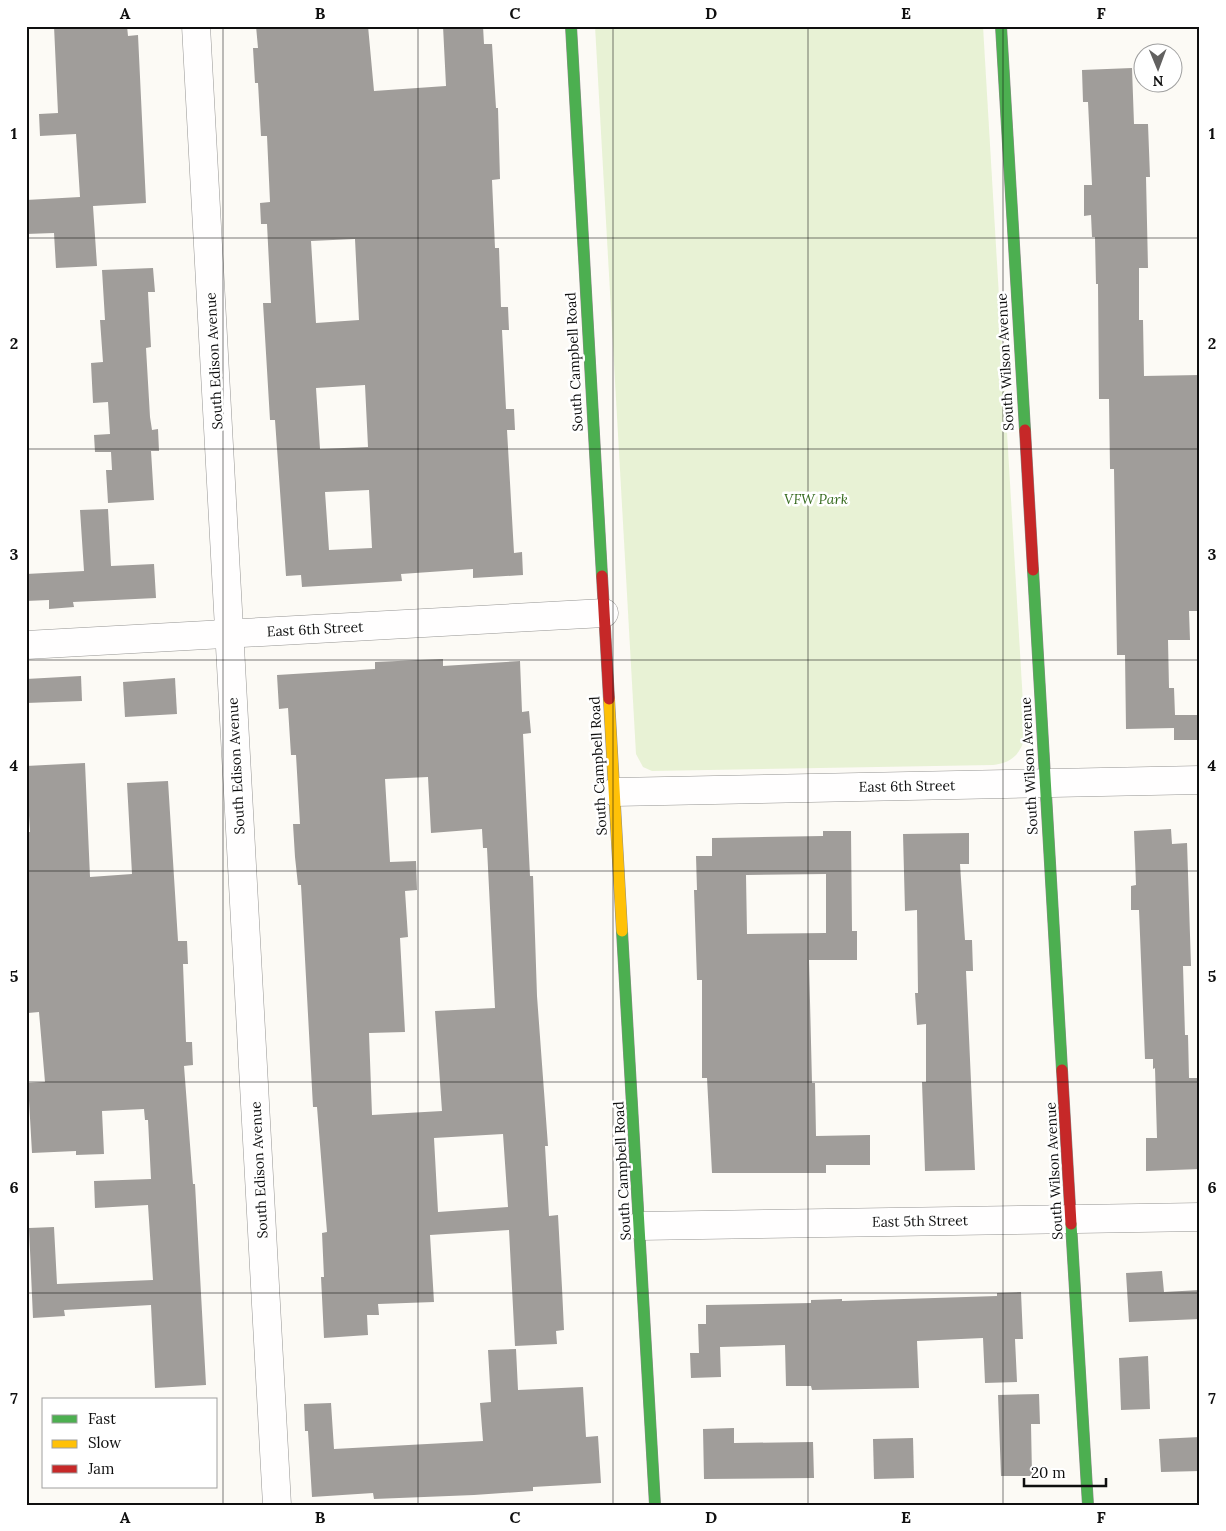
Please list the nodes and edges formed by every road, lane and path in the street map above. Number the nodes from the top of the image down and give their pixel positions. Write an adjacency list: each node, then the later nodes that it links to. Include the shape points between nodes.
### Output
1 (196, 26): 5 (street, South Edison Avenue)
2 (571, 26): 4 (street, South Campbell Road)
3 (1001, 26): 8 (street, South Wilson Avenue)
4 (604, 613): 5 (street, East 6th Street); 9 (street, South Campbell Road)
5 (229, 633): 6 (street, East 6th Street); 13 (street, South Edison Avenue)
6 (26, 645)
7 (1200, 780): 8 (street, East 6th Street)
8 (1045, 783): 9 (street, East 6th Street); 11 (street, South Wilson Avenue)
9 (615, 792): 12 (street, South Campbell Road)
10 (1200, 1217): 11 (street, East 5th Street)
11 (1072, 1219): 12 (street, East 5th Street); 15 (street, South Wilson Avenue)
12 (640, 1226): 14 (street, South Campbell Road)
13 (277, 1505)
14 (655, 1505)
15 (1088, 1505)

